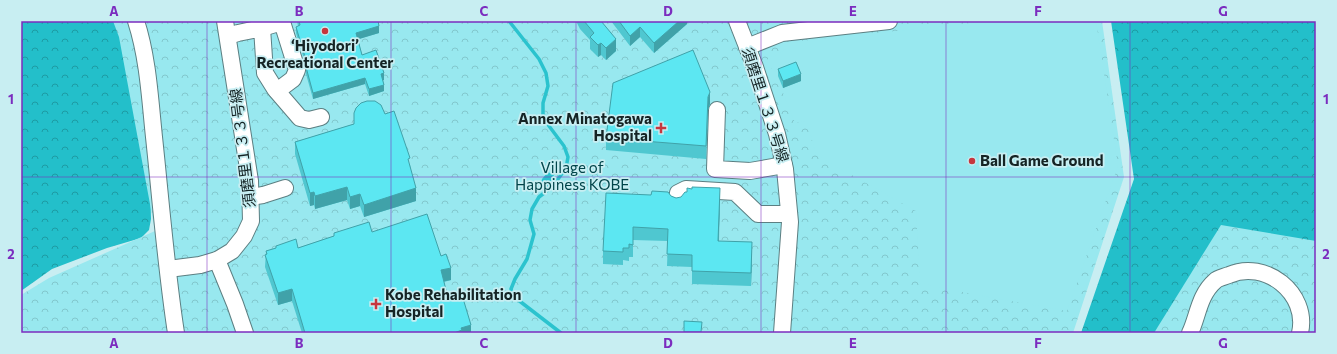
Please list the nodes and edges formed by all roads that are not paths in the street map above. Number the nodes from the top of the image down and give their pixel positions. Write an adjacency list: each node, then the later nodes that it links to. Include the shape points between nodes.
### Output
1 (136, 21): 16 (street, via 149,84)
2 (737, 21): 6 (street, 須磨里１３３号線)
3 (889, 21): 6 (street, via 782,33)
4 (262, 28): 5 (street, via 238,32); 7 (street, via 265,73); 7 (street, via 282,22 297,70 293,79)
5 (227, 29): 12 (street, 須磨里１３３号線)
6 (747, 47): 10 (street, 須磨里１３３号線, via 777,134)
7 (277, 91): 9 (street, via 300,118 309,120)
8 (717, 110): 10 (street, via 715,169 750,172)
9 (321, 117)
10 (784, 165): 14 (street, 須磨里１３３号線)
11 (285, 188): 12 (street)
12 (251, 197): 15 (street, 須磨里１３３号線, via 250,221 244,236 232,251)
13 (677, 201): 14 (street, via 678,193 686,189 735,192 758,214)
14 (789, 214): 19 (street, 須磨里１３３号線)
15 (217, 260): 16 (street, 須磨里１３３号線); 18 (street)
16 (168, 269): 17 (street)
17 (176, 333)
18 (245, 333)
19 (782, 333)
20 (1190, 333): 21 (street, via 1204,294 1215,280 1238,271 1261,272 1277,279 1291,291 1299,308 1302,323)
21 (1300, 333)

